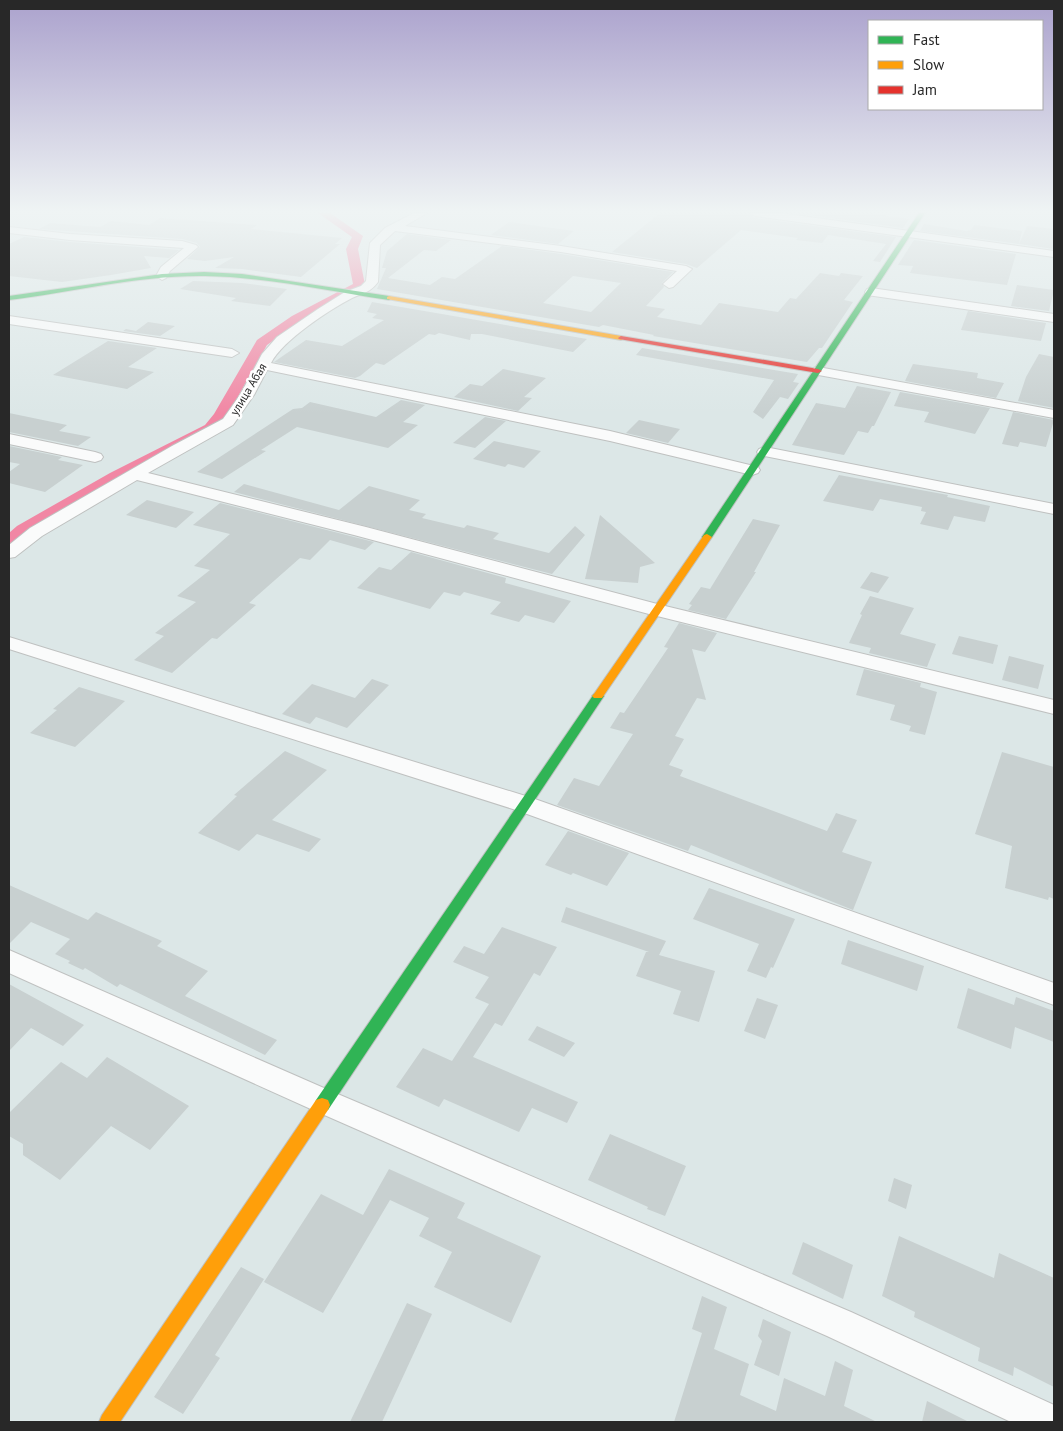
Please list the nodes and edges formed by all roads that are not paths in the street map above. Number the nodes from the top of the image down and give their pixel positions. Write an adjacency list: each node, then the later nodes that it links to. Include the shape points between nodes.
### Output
1 (136, 280): 9 (street)
2 (264, 280): 7 (street)
3 (372, 280): 7 (street, улица Абая, via 365,289)
4 (674, 280): 6 (street)
5 (879, 280): 8 (street)
6 (669, 284)
7 (350, 291): 13 (street, улица Абая, via 288,335); 14 (street)
8 (871, 292): 10 (street); 14 (street)
9 (9, 298)
10 (1054, 318)
11 (9, 320): 12 (street)
12 (232, 352)
13 (263, 365): 19 (street, via 600,434); 20 (street, улица Абая, via 228,422)
14 (818, 371): 15 (street); 17 (street)
15 (1054, 414)
16 (9, 439): 18 (street)
17 (766, 452): 19 (street); 21 (street)
18 (95, 458)
19 (752, 470): 23 (street)
20 (134, 474): 22 (street, улица Абая, via 36,532); 23 (street)
21 (1054, 509)
22 (9, 553)
23 (656, 610): 25 (street); 26 (street)
24 (9, 643): 26 (street)
25 (1054, 707)
26 (524, 804): 28 (street); 29 (street)
27 (9, 961): 29 (street)
28 (1054, 994)
29 (323, 1101): 30 (street); 31 (street, via 838,1324)
30 (109, 1422)
31 (1051, 1422)

